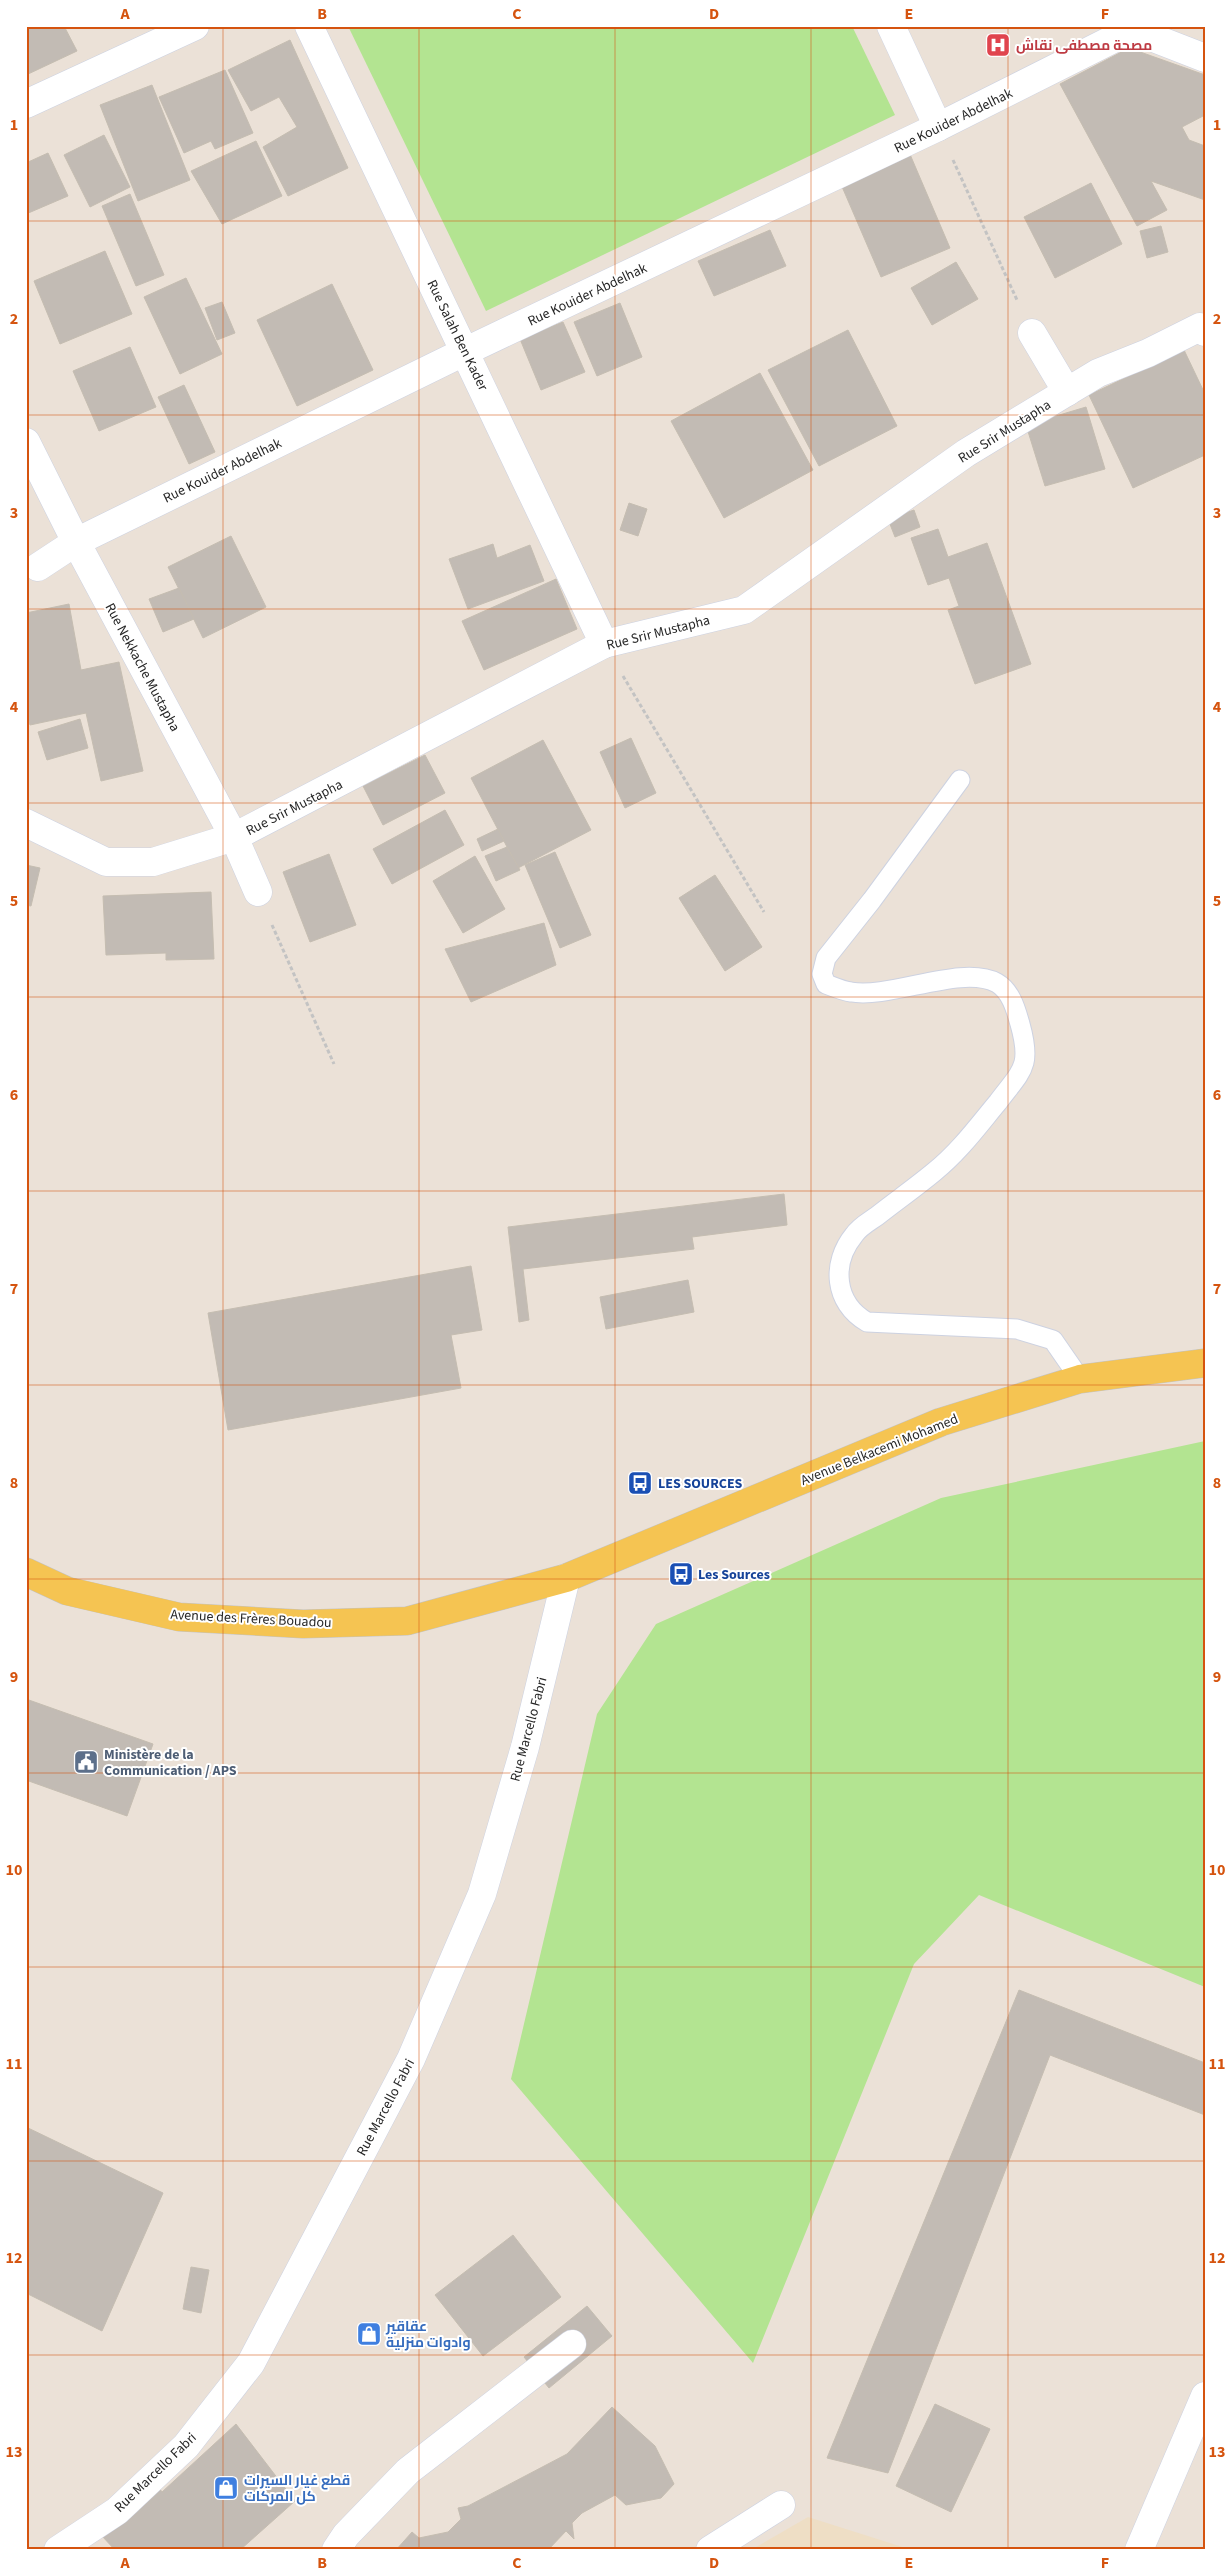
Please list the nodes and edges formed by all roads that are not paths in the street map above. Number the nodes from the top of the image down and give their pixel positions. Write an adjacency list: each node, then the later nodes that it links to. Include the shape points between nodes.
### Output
1 (195, 26): 6 (street)
2 (309, 26): 10 (street, Rue Salah Ben Kader)
3 (891, 26): 7 (street)
4 (1136, 28): 5 (street); 7 (street, Rue Kouider Abdelhak)
5 (1205, 58)
6 (26, 104)
7 (938, 127): 10 (street, Rue Kouider Abdelhak)
8 (1205, 332): 11 (street, Rue Srir Mustapha, via 1200,328 1098,373)
9 (1032, 333): 11 (street)
10 (466, 351): 13 (street, Rue Kouider Abdelhak); 15 (street, Rue Salah Ben Kader)
11 (1068, 392): 15 (street, Rue Srir Mustapha, via 966,454 744,610)
12 (26, 442): 13 (street, Rue Nekkache Mustapha)
13 (76, 542): 14 (street, Rue Kouider Abdelhak); 18 (street, Rue Nekkache Mustapha)
14 (38, 567)
15 (604, 644): 18 (street, Rue Srir Mustapha)
16 (960, 780): 21 (lane, via 826,958 822,974 826,984 852,993 980,976 998,983 1017,1012 1026,1058 1020,1076 974,1133 936,1171 855,1233 840,1255 839,1278 843,1298 855,1315 867,1322 1017,1329 1053,1340)
17 (26, 823): 18 (street, Rue Srir Mustapha, via 106,862 153,862)
18 (234, 837): 19 (street, Rue Nekkache Mustapha)
19 (258, 892)
20 (1205, 1363): 21 (main road, Avenue Belkacemi Mohamed)
21 (1080, 1379): 23 (main road, Avenue Belkacemi Mohamed, via 941,1422)
22 (26, 1572): 23 (main road, Avenue des Frères Bouadou, via 67,1591 179,1617 303,1624 407,1621)
23 (566, 1578): 27 (street, Rue Marcello Fabri, via 525,1747 482,1894 406,2068 251,2363 186,2446 117,2511)
24 (572, 2344): 28 (street, via 408,2470 346,2535)
25 (1205, 2396): 30 (street)
26 (782, 2505): 29 (street)
27 (58, 2550)
28 (336, 2550)
29 (710, 2550)
30 (1138, 2550)

